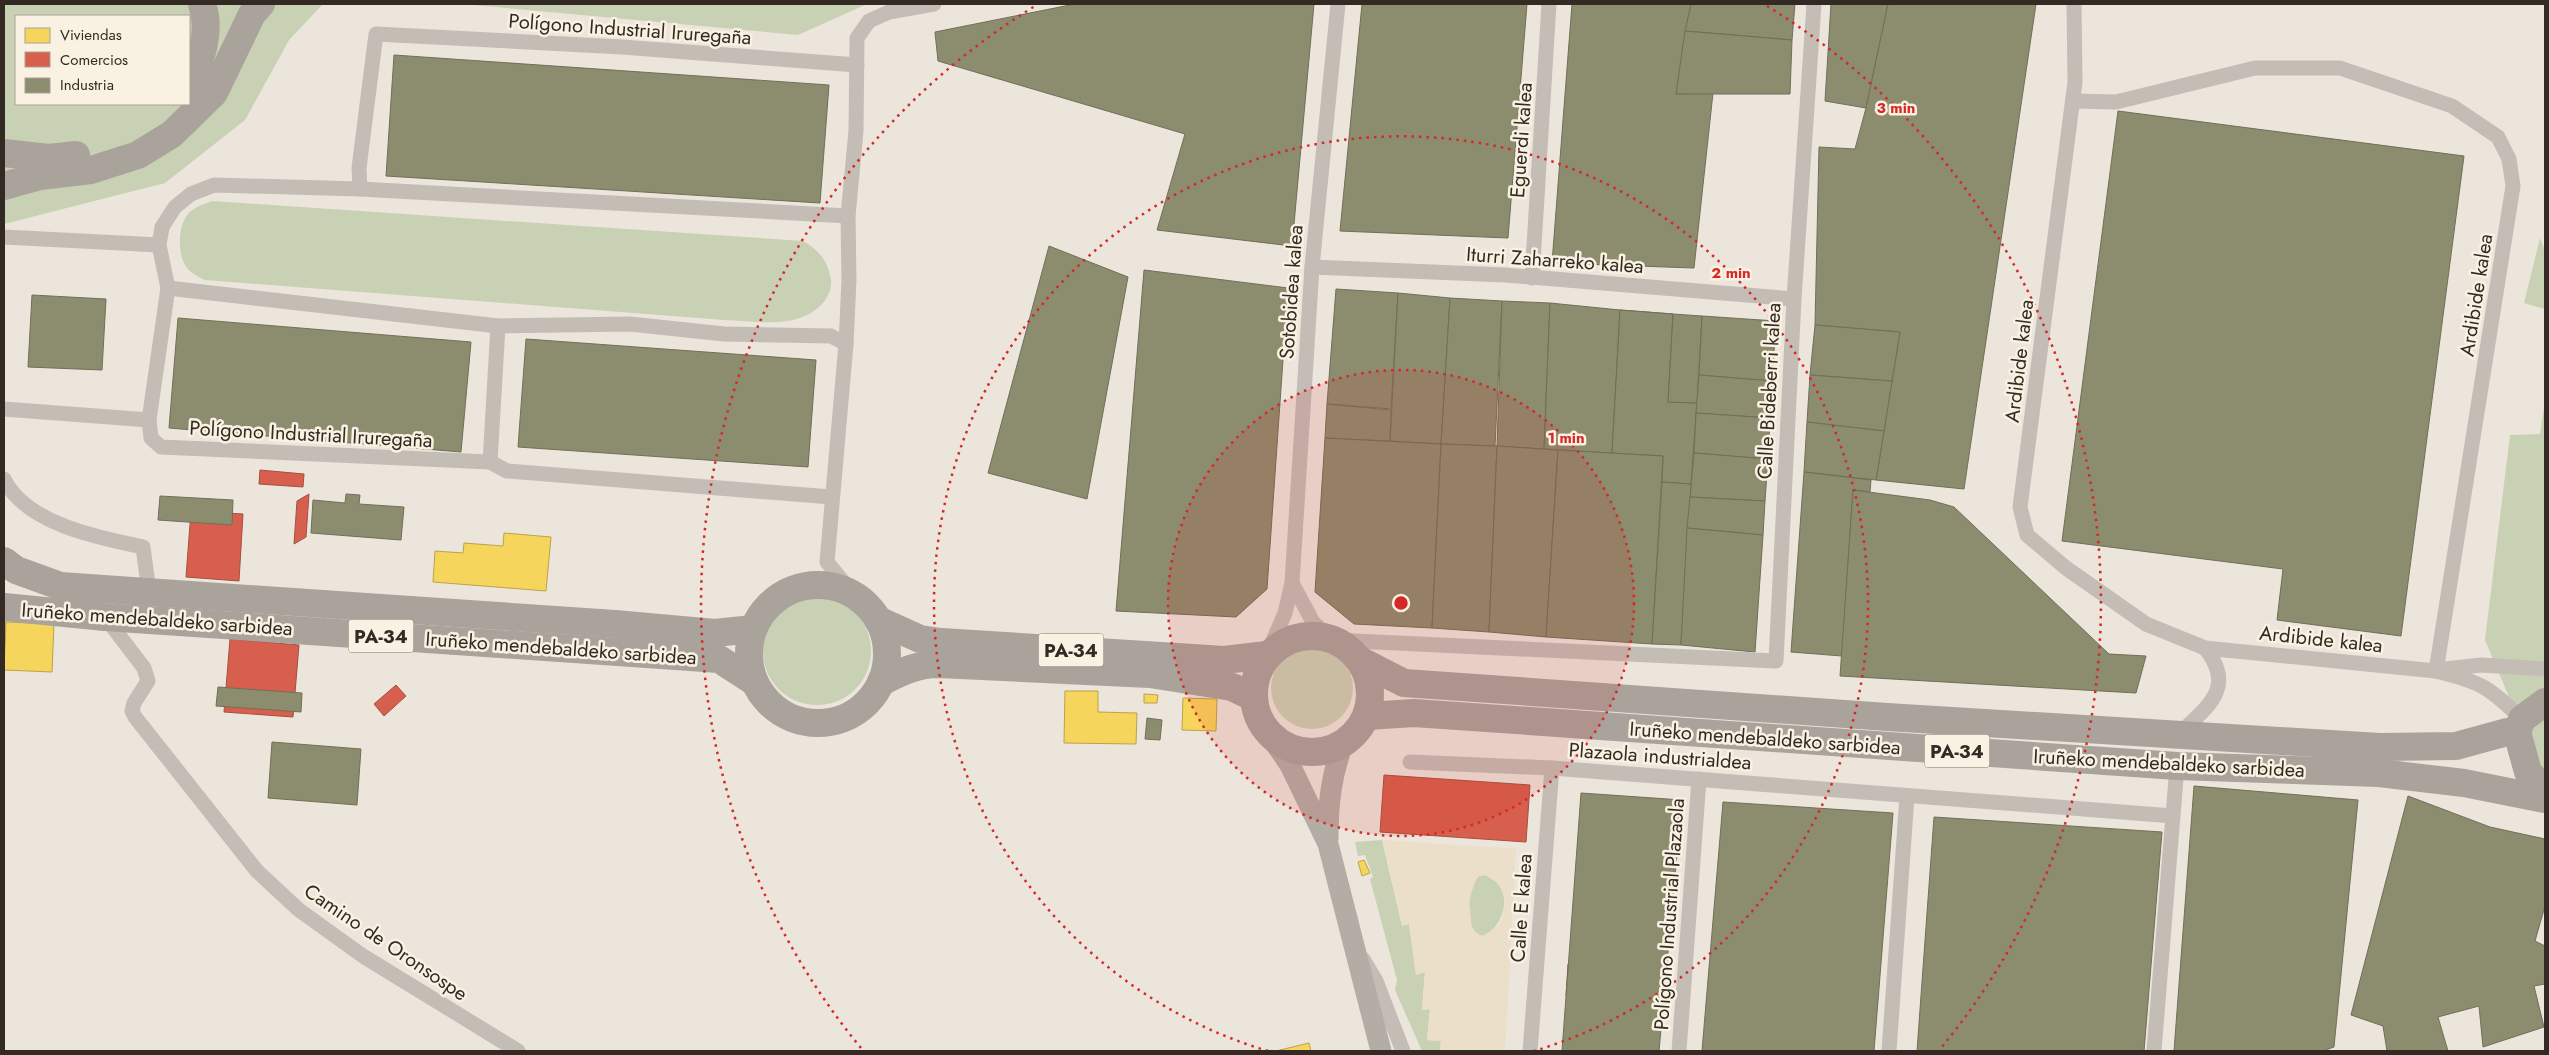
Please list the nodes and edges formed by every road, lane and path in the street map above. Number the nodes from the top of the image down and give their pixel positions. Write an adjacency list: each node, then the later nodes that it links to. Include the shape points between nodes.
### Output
1 (202, 4): 9 (highway, via 206,16 202,55)
2 (261, 4): 13 (highway, via 252,14 214,94 172,134 138,155 101,167 40,176)
3 (934, 4): 8 (street, via 889,12 869,21 857,38)
4 (1338, 4): 18 (street, Sotobidea kalea)
5 (1549, 4): 19 (street, Eguerdi kalea)
6 (1814, 4): 21 (street, Calle Bideberri kalea)
7 (2074, 4): 10 (street, Ardibide kalea)
8 (857, 65): 14 (street, Polígono Industrial Iruregaña, via 622,47 376,34 359,168); 15 (street, via 856,131)
9 (190, 85)
10 (2073, 101): 38 (street, Ardibide kalea, via 2020,508 2027,534 2066,568 2146,624); 42 (street, Ardibide kalea, via 2116,102 2255,68 2340,68 2452,106 2498,137 2509,159 2513,186)
11 (175, 105): 12 (highway, via 156,127 103,151 49,158)
12 (4, 153)
13 (4, 186)
14 (360, 189): 15 (street, Polígono Industrial Iruregaña); 17 (street, Polígono Industrial Iruregaña, via 214,185 192,194 175,207 162,227)
15 (848, 216): 23 (street)
16 (4, 237): 17 (street)
17 (159, 245): 20 (street, Polígono Industrial Iruregaña)
18 (1312, 268): 19 (street, Iturri Zaharreko kalea); 30 (street, Sotobidea kalea)
19 (1532, 278): 21 (street, Iturri Zaharreko kalea)
20 (168, 288): 22 (street); 25 (street, Polígono Industrial Iruregaña)
21 (1794, 300): 37 (street, Calle Bideberri kalea, via 1776,661)
22 (498, 326): 23 (street, via 630,324 724,334 831,336); 26 (street)
23 (846, 344): 28 (street)
24 (4, 410): 25 (street)
25 (149, 420): 26 (street, Polígono Industrial Iruregaña, via 151,438 161,447)
26 (490, 462): 28 (street, Polígono Industrial Iruregaña, via 508,471)
27 (4, 479): 31 (street, via 8,487 29,506 60,526 144,547)
28 (831, 497): 32 (street, via 827,562)
29 (4, 561): 31 (highway, Iruñeko mendebaldeko sarbidea / PA-34, via 16,570 60,586)
30 (1292, 583): 37 (street, via 1313,622); 39 (street, Sotobidea kalea, via 1285,613)
31 (149, 592): 36 (highway, Iruñeko mendebaldeko sarbidea / PA-34, via 715,634)
32 (853, 594): 35 (highway, PA-34, via 868,605); 36 (highway, PA-34, via 825,585 795,588 769,604)
33 (4, 607): 34 (highway, Iruñeko mendebaldeko sarbidea / PA-34)
34 (105, 617): 43 (highway, Iruñeko mendebaldeko sarbidea / PA-34, via 719,659); 62 (street, Camino de Oronsospe, via 144,668 148,681 132,711 240,850 286,898 363,956)
35 (878, 620): 39 (highway, PA-34, via 920,639 942,642 1224,660); 44 (highway, PA-34, via 888,650)
36 (753, 629): 43 (highway, PA-34, via 748,655)
37 (1332, 639): 39 (highway, PA-34, via 1307,636 1292,639); 40 (highway, PA-34)
38 (2205, 648): 42 (street, Ardibide kalea); 49 (street, via 2215,661 2219,688 2211,705)
39 (1267, 654): 45 (highway, via 1256,678)
40 (1361, 661): 47 (highway, via 1370,687); 49 (highway, Iruñeko mendebaldeko sarbidea / PA-34, via 1404,683)
41 (2545, 669): 42 (street, via 2481,665)
42 (2436, 670): 48 (street, via 2472,680 2490,689)
43 (753, 681): 44 (highway, PA-34, via 768,703 790,718 820,724 850,716 874,696)
44 (881, 682): 45 (highway, PA-34, via 907,669 939,664 1150,674 1232,686)
45 (1253, 697): 50 (highway, via 1259,720)
46 (2545, 702): 48 (highway, Iruñeko mendebaldeko sarbidea / PA-34)
47 (1367, 716): 51 (highway, via 1357,732); 53 (highway, Iruñeko mendebaldeko sarbidea / PA-34, via 1414,713)
48 (2519, 726): 49 (highway, Iruñeko mendebaldeko sarbidea / PA-34, via 2456,746 2380,747); 56 (highway, via 2528,772)
49 (2178, 735)
50 (1271, 736): 51 (highway, via 1296,751 1320,752); 60 (street, via 1290,765)
51 (1343, 744): 60 (street, via 1328,800)
52 (1410, 762): 54 (street, Plazaola industrialdea)
53 (2177, 766): 58 (highway, Iruñeko mendebaldeko sarbidea / PA-34, via 2379,773 2464,783); 59 (street)
54 (1552, 768): 55 (street, Plazaola industrialdea); 65 (street, Calle E kalea)
55 (1699, 779): 57 (street, Plazaola industrialdea); 66 (street, Polígono Industrial Plazaola)
56 (2545, 790)
57 (1908, 796): 59 (street); 67 (street)
58 (2545, 799)
59 (2173, 816): 68 (street)
60 (1328, 844): 61 (street)
61 (1356, 947): 63 (street); 64 (street, via 1376,981)
62 (518, 1051)
63 (1381, 1051)
64 (1403, 1051)
65 (1530, 1051)
66 (1679, 1051)
67 (1889, 1051)
68 (2154, 1051)

